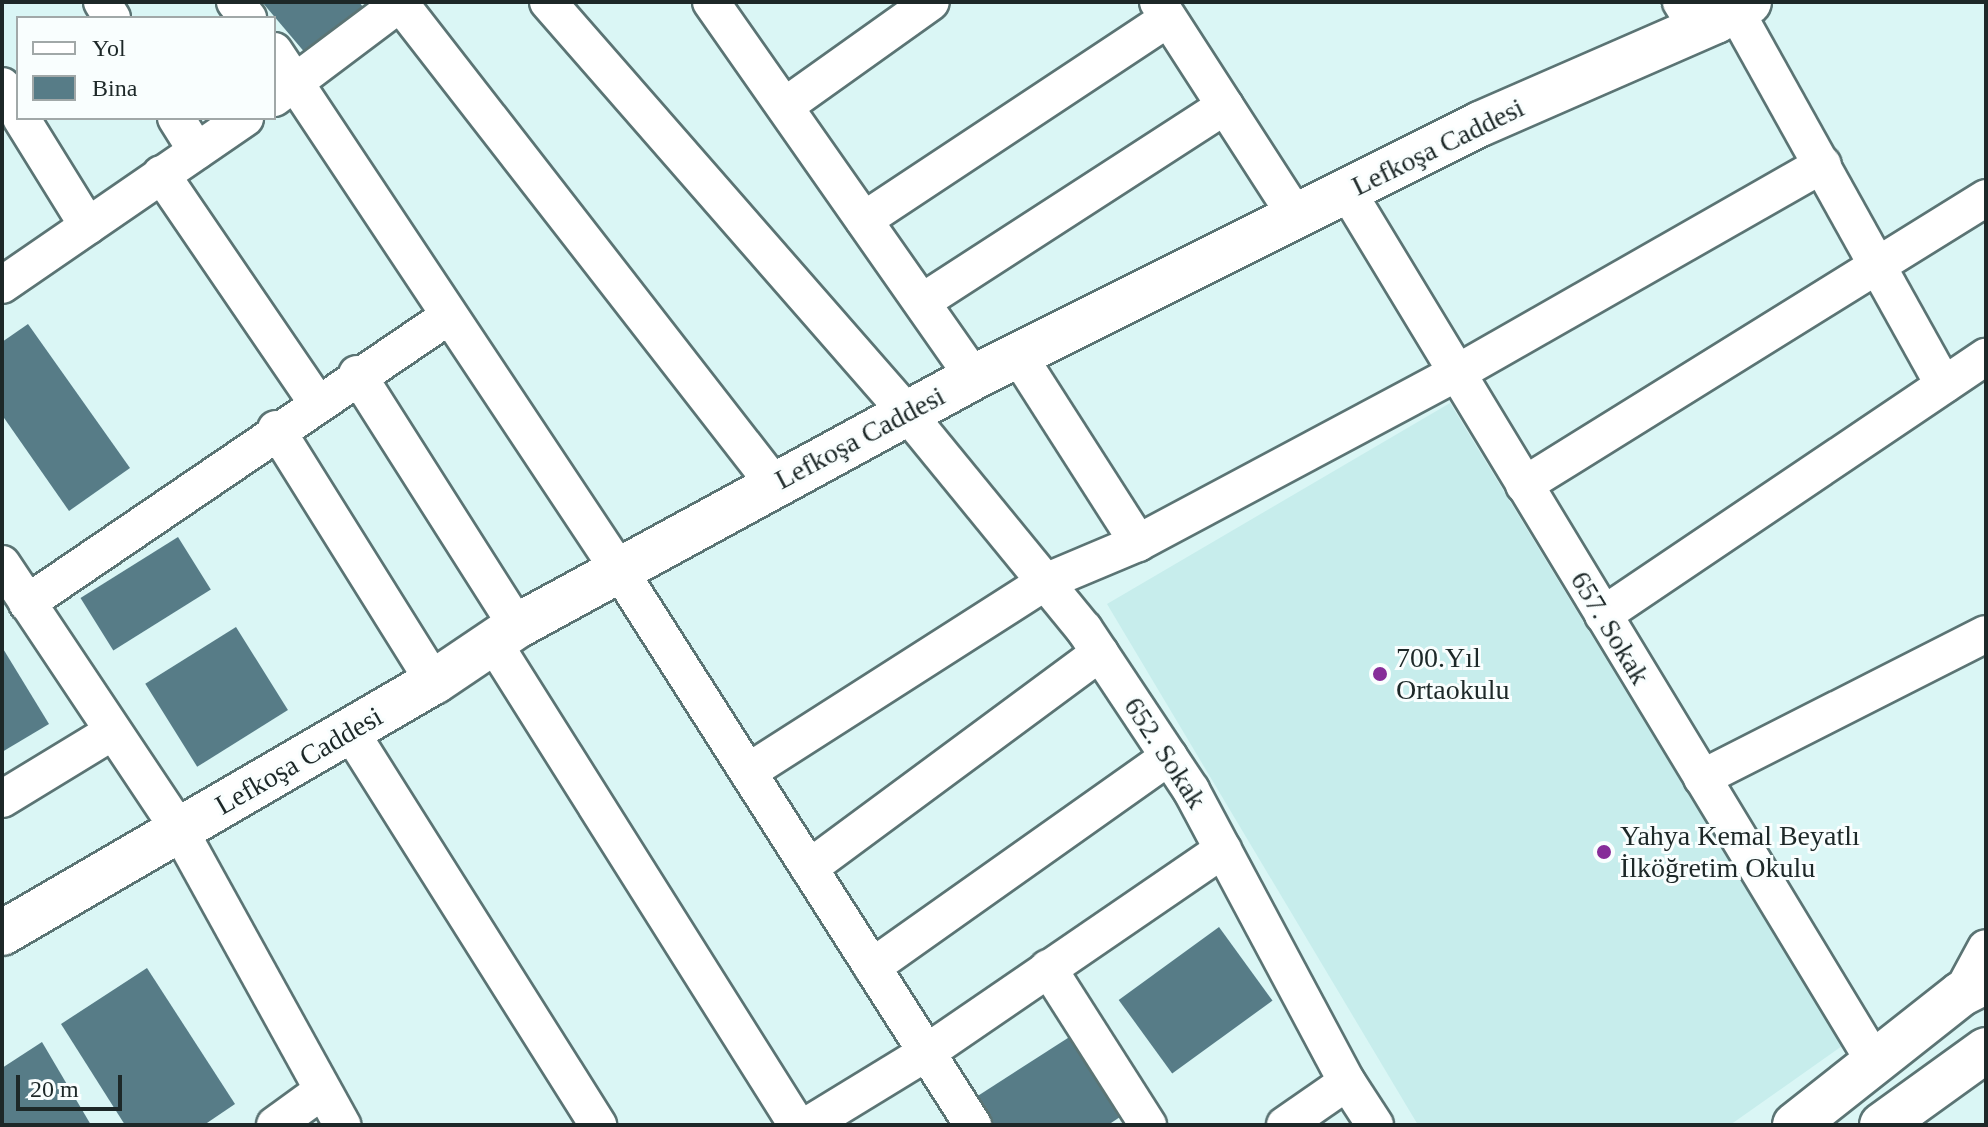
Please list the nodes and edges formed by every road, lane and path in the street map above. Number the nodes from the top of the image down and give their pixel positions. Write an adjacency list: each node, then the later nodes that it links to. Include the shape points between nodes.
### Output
1 (400, 2): 9 (street); 37 (street)
2 (548, 2): 35 (street, 652. Sokak)
3 (931, 2): 10 (street)
4 (728, 9): 10 (street)
5 (1163, 10): 11 (street); 22 (street)
6 (1716, 11): 17 (street); 19 (street, Lefkoşa Caddesi)
7 (276, 58): 9 (street)
8 (2, 86): 12 (street)
9 (286, 90): 27 (street)
10 (785, 106): 22 (street)
11 (1225, 106): 21 (street); 26 (street)
12 (16, 109)
13 (22, 120): 23 (street)
14 (177, 120): 16 (street)
15 (242, 120): 16 (street)
16 (197, 151): 18 (street)
17 (1823, 164): 24 (street); 30 (street)
18 (161, 174): 23 (street); 34 (street)
19 (1347, 191): 21 (street, Lefkoşa Caddesi); 30 (street, 657. Sokak)
20 (1986, 198): 24 (street)
21 (1296, 216): 28 (street, Lefkoşa Caddesi)
22 (864, 220): 26 (street)
23 (88, 226): 25 (street)
24 (1880, 264): 33 (street); 38 (street)
25 (2, 285)
26 (922, 302): 32 (street)
27 (449, 316): 31 (street); 41 (street)
28 (1018, 355): 32 (street, Lefkoşa Caddesi); 39 (street)
29 (1986, 357): 33 (street)
30 (1457, 373): 38 (street, 657. Sokak); 39 (street)
31 (357, 374): 34 (street); 45 (street)
32 (974, 377): 35 (street, Lefkoşa Caddesi)
33 (1944, 385): 44 (street)
34 (317, 403): 36 (street)
35 (907, 413): 37 (street, Lefkoşa Caddesi); 42 (street, 652. Sokak)
36 (276, 429): 43 (street); 48 (street)
37 (774, 484): 41 (street, Lefkoşa Caddesi)
38 (1524, 485): 44 (street, 657. Sokak)
39 (1138, 543): 42 (street)
40 (2, 564): 43 (street)
41 (621, 573): 45 (street, Lefkoşa Caddesi); 52 (street)
42 (1045, 582): 47 (street, 652. Sokak); 52 (street)
43 (27, 603): 50 (street)
44 (1603, 615): 53 (street, 657. Sokak)
45 (505, 634): 48 (street, Lefkoşa Caddesi); 71 (street)
46 (1986, 634): 53 (street)
47 (1100, 653): 51 (street, 652. Sokak); 57 (street)
48 (434, 682): 49 (street, Lefkoşa Caddesi)
49 (350, 731): 55 (street, Lefkoşa Caddesi); 70 (street)
50 (112, 732): 54 (street); 55 (street)
51 (1169, 757): 56 (street, 652. Sokak); 60 (street)
52 (748, 772): 57 (street)
53 (1702, 778): 65 (street, 657. Sokak)
54 (2, 799)
55 (180, 831): 58 (street, Lefkoşa Caddesi); 67 (street)
56 (1223, 850): 61 (street); 66 (street, 652. Sokak)
57 (809, 868): 60 (street)
58 (2, 933)
59 (1986, 948): 62 (street)
60 (872, 967): 64 (street)
61 (1048, 968): 64 (street); 74 (street)
62 (1974, 987): 65 (street)
63 (1986, 1050): 78 (street)
64 (926, 1053): 72 (street); 73 (street)
65 (1876, 1064): 77 (street)
66 (1347, 1082): 75 (street); 76 (street, 652. Sokak)
67 (322, 1091): 68 (street); 69 (street)
68 (275, 1125)
69 (342, 1125)
70 (598, 1125)
71 (797, 1125)
72 (808, 1125)
73 (973, 1125)
74 (1148, 1125)
75 (1285, 1125)
76 (1375, 1125)
77 (1795, 1125)
78 (1882, 1125)

